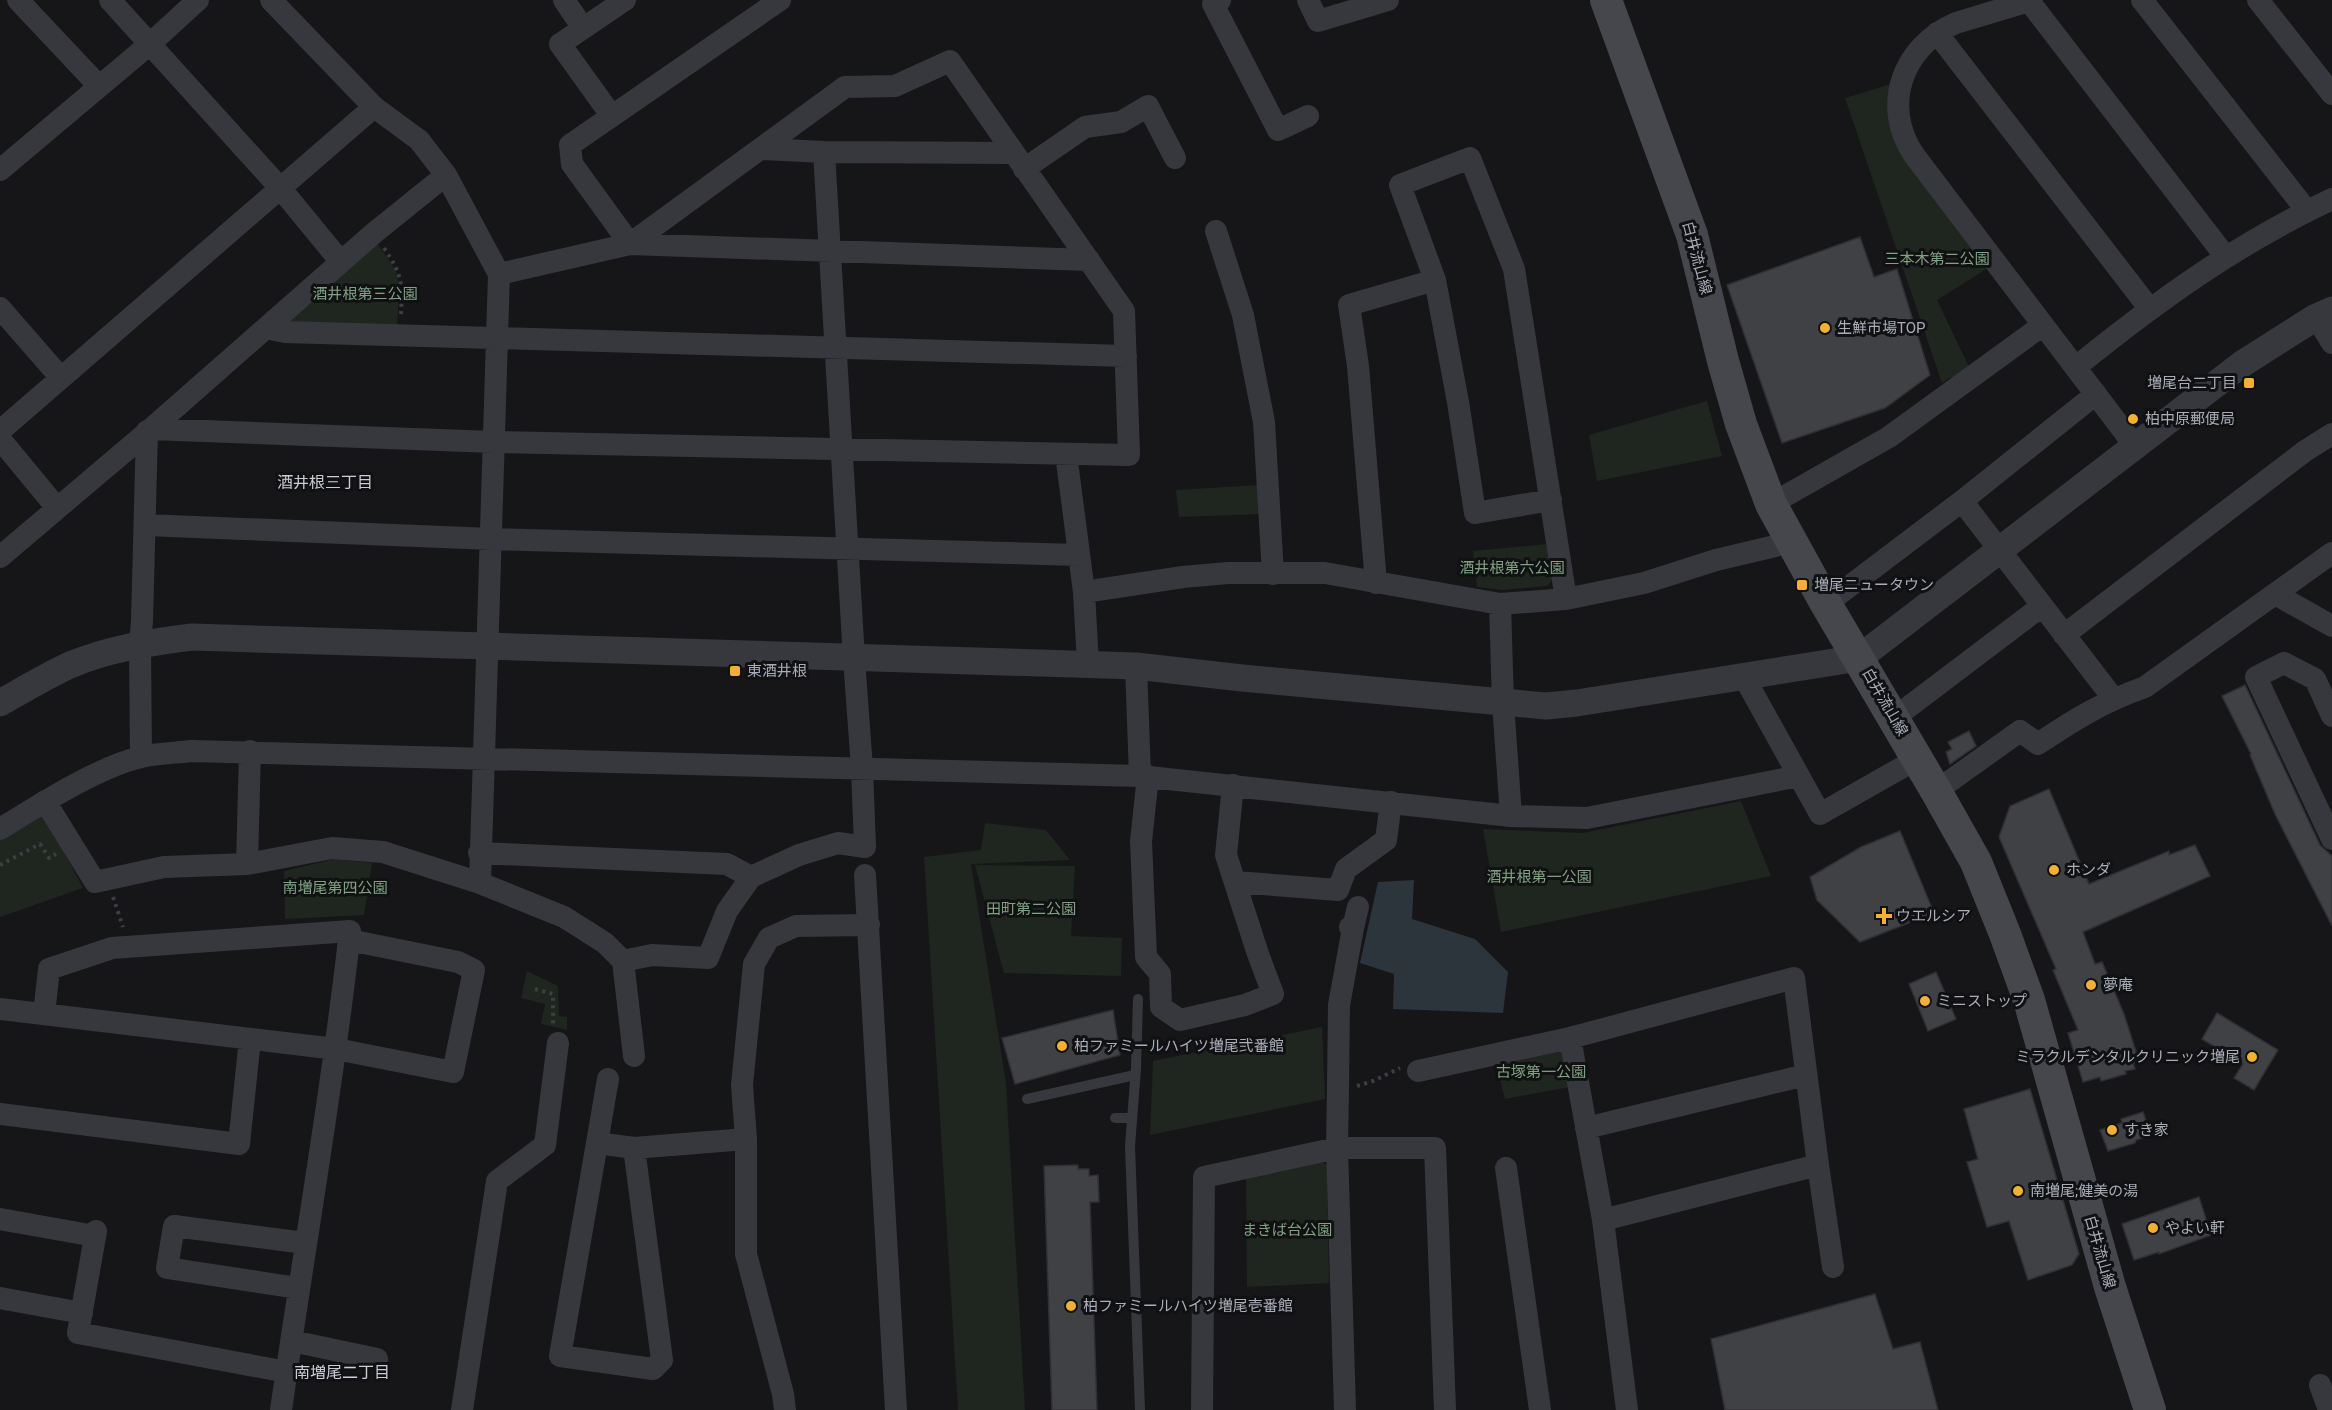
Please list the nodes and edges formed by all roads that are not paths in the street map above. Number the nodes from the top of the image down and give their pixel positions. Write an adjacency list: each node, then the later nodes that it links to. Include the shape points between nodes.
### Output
1 (18, 0): 18 (street)
2 (110, 0): 17 (street)
3 (198, 0): 17 (street)
4 (271, 0): 20 (street)
5 (564, 0): 15 (street)
6 (625, 0): 15 (street)
7 (780, 0): 21 (street)
8 (1220, 0): 22 (street, via 1213,4 1278,129)
9 (1308, 0): 10 (street, via 1318,21)
10 (1388, 0)
11 (1606, 0): 62 (main road, 白井流山線, via 1692,235 1741,424)
12 (2030, 0): 16 (street, via 1956,23); 35 (street)
13 (2142, 0): 31 (street)
14 (2258, 0): 19 (street)
15 (583, 28): 21 (street, via 560,44)
16 (1937, 33): 41 (street); 43 (street, via 1922,45 1904,72 1897,101 1905,142)
17 (150, 43): 18 (street); 29 (street)
18 (98, 85): 27 (street)
19 (2332, 94)
20 (374, 107): 28 (street, via 419,140); 29 (street)
21 (611, 115): 33 (street, via 570,145 572,164)
22 (1308, 116)
23 (760, 149): 24 (street); 26 (street, via 845,87 895,86 950,61); 33 (street)
24 (824, 152): 26 (street); 34 (street)
25 (1175, 159): 26 (street, via 1148,106 1121,122 1085,127)
26 (1018, 161): 36 (street)
27 (0, 170)
28 (446, 175): 37 (street); 38 (street)
29 (281, 189): 37 (street); 50 (street)
30 (2332, 199): 31 (street)
31 (2307, 211): 35 (street)
32 (1216, 231): 72 (street, via 1243,315 1264,422)
33 (630, 244): 34 (street); 38 (street)
34 (831, 252): 36 (street); 47 (street)
35 (2225, 256): 41 (street)
36 (1089, 260): 48 (street, via 1124,311)
37 (341, 262): 44 (street)
38 (499, 274): 45 (street)
39 (1435, 280): 60 (street, via 1475,513); 60 (street, via 1401,184 1470,158 1514,269); 73 (street, via 1349,305 1358,366)
40 (0, 308): 50 (street)
41 (2149, 308): 49 (street)
42 (2324, 314): 46 (street); 57 (street, via 2242,364)
43 (2043, 325): 49 (street); 62 (street, via 1889,437)
44 (266, 328): 45 (street, via 285,332); 53 (street)
45 (496, 339): 47 (street); 56 (street)
46 (2332, 343)
47 (836, 349): 48 (street); 58 (street)
48 (1126, 356): 59 (street, via 1129,455)
49 (2076, 367): 51 (street)
50 (61, 378): 52 (street)
51 (2096, 394): 57 (street); 61 (street)
52 (0, 430)
53 (149, 430): 56 (street); 63 (street); 64 (street)
54 (2332, 434): 81 (street)
55 (0, 440): 63 (street)
56 (493, 442): 58 (street); 65 (street)
57 (2135, 446): 68 (street)
58 (842, 448): 59 (street); 67 (street)
59 (1066, 454): 70 (street)
60 (1551, 500): 76 (street)
61 (1962, 501): 68 (street); 78 (street)
62 (1771, 504): 66 (main road, 白井流山線)
63 (57, 508): 71 (street)
64 (146, 525): 65 (street); 82 (street)
65 (492, 538): 67 (street); 83 (street)
66 (1792, 542): 76 (street, via 1644,583); 78 (main road, 白井流山線)
67 (847, 548): 70 (street); 84 (street)
68 (2000, 551): 79 (street); 85 (street)
69 (2332, 553): 75 (street)
70 (1079, 555): 74 (street)
71 (0, 557)
72 (1273, 574): 73 (street, via 1325,573); 74 (street, via 1183,577)
73 (1376, 583): 77 (street)
74 (1084, 592): 86 (street)
75 (2275, 594): 80 (street); 89 (street, via 2145,687)
76 (1566, 599): 77 (street)
77 (1500, 604): 91 (street)
78 (1826, 604): 85 (main road, 白井流山線)
79 (2042, 606): 81 (street); 93 (street)
80 (2332, 626)
81 (2064, 635): 89 (street)
82 (140, 645): 83 (street, via 192,637); 90 (street, via 69,665); 95 (street)
83 (487, 645): 84 (street); 96 (street)
84 (854, 658): 86 (street); 98 (street)
85 (1859, 658): 88 (street); 93 (main road, 白井流山線)
86 (1088, 665): 87 (street)
87 (1136, 666): 91 (street); 99 (street)
88 (1744, 677): 91 (street, via 1577,703); 100 (street)
89 (2113, 698): 102 (street, via 2038,744 2020,730)
90 (0, 703)
91 (1503, 703): 105 (street)
92 (2332, 716): 107 (street, via 2314,679 2284,663 2256,677)
93 (1894, 718): 97 (main road, 白井流山線)
94 (250, 751): 95 (street, via 192,751); 96 (street); 109 (street)
95 (141, 757): 103 (street)
96 (483, 758): 98 (street); 108 (street)
97 (1917, 759): 100 (street, via 1820,814); 102 (main road, 白井流山線)
98 (862, 768): 99 (street); 111 (street, via 865,847 838,843 799,855)
99 (1144, 776): 101 (street); 112 (street, via 1141,841 1146,957 1160,974 1161,1007 1180,1020 1245,1005 1274,993)
100 (1799, 776): 105 (street, via 1587,818)
101 (1233, 785): 104 (street); 112 (street, via 1226,855)
102 (1936, 791): 162 (main road, 白井流山線, via 1976,862 2025,989 2110,1287)
103 (45, 801): 106 (street); 109 (street, via 94,882 164,867)
104 (1391, 802): 105 (street); 112 (street, via 1386,840 1346,869 1338,890)
105 (1511, 816)
106 (0, 829)
107 (2332, 839)
108 (479, 852): 111 (street, via 727,864); 113 (street)
109 (247, 864): 113 (street, via 332,848 383,852)
110 (866, 875): 115 (street)
111 (751, 877): 117 (street, via 727,911 708,958 652,955)
112 (1236, 882)
113 (480, 883): 117 (street, via 564,917 605,943)
114 (1353, 920): 138 (street, via 1339,1005)
115 (869, 925): 135 (street, via 796,926 769,938 754,964 742,1084); 155 (street)
116 (349, 940): 120 (street, via 350,931 112,948 49,969); 124 (street); 124 (street, via 458,962 474,970 453,1072)
117 (623, 961): 125 (street)
118 (1137, 999): 127 (lane)
119 (0, 1009): 120 (street)
120 (44, 1014): 122 (street)
121 (1570, 1038): 126 (street); 128 (street, via 1794,978); 134 (street)
122 (250, 1039): 124 (street); 131 (street, via 239,1144)
123 (558, 1043): 153 (street, via 545,1145 497,1181)
124 (336, 1049): 143 (street)
125 (634, 1056)
126 (1418, 1071)
127 (1135, 1075): 130 (lane); 133 (lane)
128 (1806, 1075): 134 (street); 139 (street)
129 (608, 1079): 136 (street)
130 (1027, 1098)
131 (0, 1114)
132 (1115, 1118): 133 (lane)
133 (1132, 1118): 156 (lane)
134 (1586, 1128): 142 (street)
135 (746, 1139): 137 (street); 154 (street, via 746,1254)
136 (597, 1143): 137 (street); 137 (street, via 560,1356 653,1369 662,1360)
137 (634, 1148)
138 (1337, 1148): 157 (street, via 1204,1177); 158 (street); 159 (street, via 1435,1148)
139 (1818, 1165): 142 (street); 144 (street)
140 (1506, 1168): 160 (street)
141 (0, 1219): 147 (street, via 96,1234)
142 (1603, 1220): 161 (street)
143 (305, 1243): 145 (street); 145 (street, via 174,1226 167,1268)
144 (1833, 1268)
145 (298, 1288): 148 (street)
146 (0, 1298): 147 (street)
147 (82, 1313): 150 (street, via 78,1333)
148 (292, 1341): 149 (street); 150 (street)
149 (376, 1359)
150 (287, 1372): 152 (street)
151 (2320, 1385): 163 (street)
152 (281, 1410)
153 (462, 1410)
154 (785, 1410)
155 (896, 1410)
156 (1140, 1410)
157 (1202, 1410)
158 (1345, 1410)
159 (1445, 1410)
160 (1540, 1410)
161 (1627, 1410)
162 (2150, 1410)
163 (2329, 1410)

